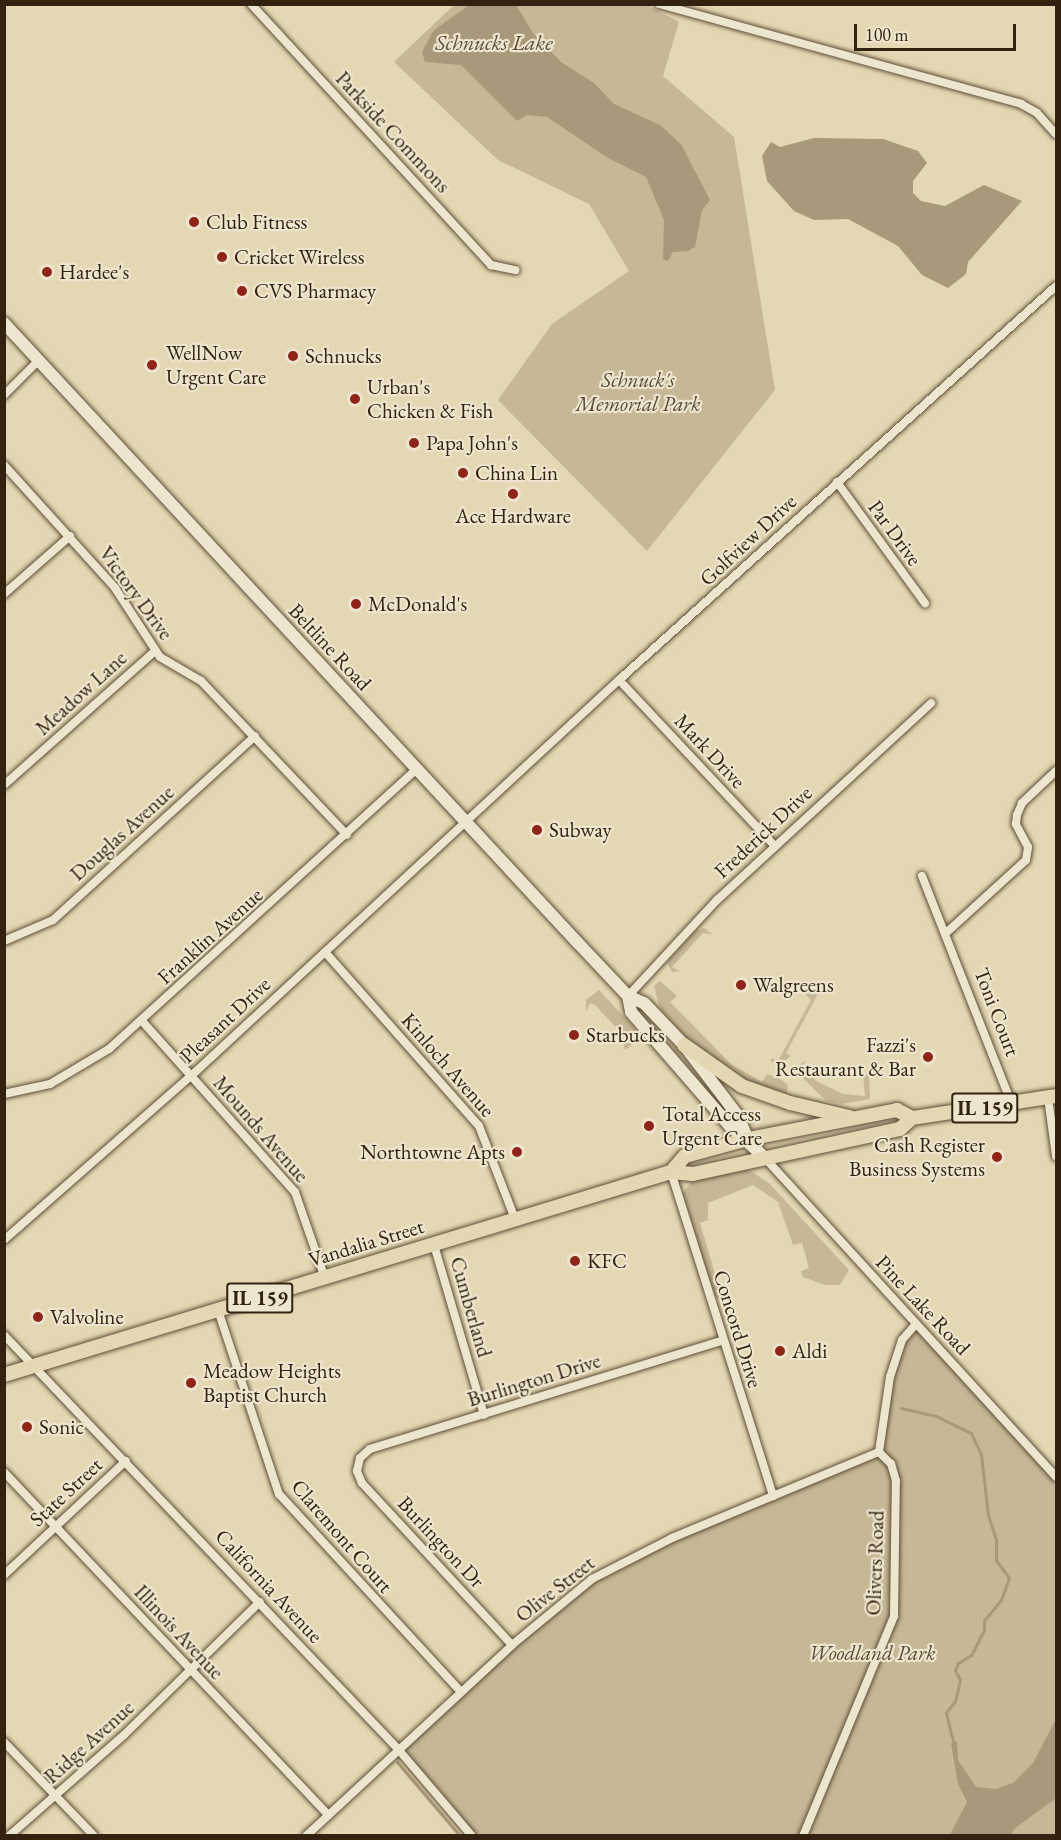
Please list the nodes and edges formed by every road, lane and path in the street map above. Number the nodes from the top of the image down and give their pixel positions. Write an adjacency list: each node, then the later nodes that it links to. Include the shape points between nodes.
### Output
1 (251, 4): 4 (street, Parkside Commons, via 491,265)
2 (659, 4): 3 (street, via 1021,104 1037,113)
3 (1056, 134)
4 (515, 270)
5 (1056, 286): 10 (street, Golfview Drive)
6 (4, 323): 7 (main road, Beltline Road)
7 (39, 360): 8 (street); 18 (main road, Beltline Road)
8 (4, 395)
9 (4, 465): 11 (street, Victory Drive)
10 (837, 482): 13 (street, Par Drive); 15 (street, Golfview Drive)
11 (70, 536): 12 (street); 14 (street, Victory Drive, via 116,588)
12 (4, 594)
13 (925, 603)
14 (155, 651): 17 (street, Victory Drive, via 201,681); 20 (street, Meadow Lane)
15 (619, 680): 21 (street, Golfview Drive); 23 (street, Mark Drive)
16 (931, 703): 23 (street, Frederick Drive)
17 (255, 736): 22 (street, Victory Drive); 26 (street, Douglas Avenue, via 53,920)
18 (417, 769): 21 (main road, Beltline Road); 22 (street, Franklin Avenue)
19 (1056, 771): 25 (street, via 1022,803 1017,815 1016,824 1028,847 1026,860)
20 (4, 785)
21 (465, 821): 27 (street, Pleasant Drive); 28 (main road, Beltline Road)
22 (347, 835): 29 (street, Franklin Avenue)
23 (774, 845): 28 (street, Frederick Drive)
24 (922, 876): 25 (street, Toni Court)
25 (946, 933): 34 (street, Toni Court)
26 (4, 941)
27 (325, 952): 31 (street, Pleasant Drive); 41 (street, Kinloch Avenue, via 479,1126)
28 (628, 996): 30 (main road, Beltline Road, via 644,1003); 37 (main road, Beltline Road, via 632,1012 729,1125)
29 (142, 1021): 31 (street, Mounds Avenue); 32 (street, Franklin Avenue, via 73,1074 50,1084)
30 (684, 1045): 35 (main road, via 742,1086 790,1103); 37 (main road, Beltline Road, via 738,1116)
31 (191, 1076): 42 (street, Pleasant Drive); 44 (street, Mounds Avenue, via 295,1192)
32 (4, 1094)
33 (1052, 1097): 34 (main road, Vandalia Street / IL 159); 38 (street)
34 (1012, 1104): 36 (main road, Vandalia Street / IL 159)
35 (854, 1118): 36 (main road, Vandalia Street / IL 159, via 897,1110); 37 (main road, Vandalia Street / IL 159)
36 (912, 1118): 39 (main road, Vandalia Street / IL 159, via 900,1130)
37 (748, 1139): 39 (main road, Beltline Road); 40 (main road, Vandalia Street / IL 159, via 685,1156)
38 (1056, 1156)
39 (764, 1157): 40 (main road, Vandalia Street / IL 159, via 693,1174); 46 (street, Pine Lake Road)
40 (671, 1172): 41 (main road, Vandalia Street / IL 159); 48 (street, Concord Drive)
41 (515, 1219): 43 (main road, Vandalia Street / IL 159)
42 (4, 1240)
43 (434, 1245): 44 (main road, Vandalia Street / IL 159); 51 (street, Cumberland)
44 (325, 1278): 45 (main road, Vandalia Street / IL 159)
45 (218, 1310): 49 (main road, Vandalia Street / IL 159); 63 (street, Claremont Court, via 279,1494)
46 (916, 1324): 52 (street, via 902,1340 890,1377); 56 (street, Pine Lake Road)
47 (4, 1335): 49 (street)
48 (722, 1341): 51 (street, Burlington Drive); 57 (street, Concord Drive)
49 (36, 1365): 50 (main road, Vandalia Street / IL 159); 54 (street, California Avenue)
50 (4, 1375)
51 (484, 1415): 53 (street, Burlington Drive, via 370,1449)
52 (879, 1452): 57 (street, Olive Street); 72 (street, Olivers Road, via 891,1464 896,1481 894,1616)
53 (360, 1458): 61 (street, Burlington Dr, via 357,1471 362,1483)
54 (126, 1461): 58 (street, State Street); 60 (street, California Avenue)
55 (4, 1472): 58 (street, Illinois Avenue)
56 (1056, 1477)
57 (772, 1496): 61 (street, Olive Street, via 618,1564 568,1597)
58 (55, 1526): 59 (street, State Street); 62 (street, Illinois Avenue)
59 (4, 1575)
60 (260, 1602): 62 (street, Ridge Avenue); 65 (street, California Avenue)
61 (512, 1645): 63 (street, Olive Street)
62 (191, 1672): 66 (street, Ridge Avenue); 67 (street, Illinois Avenue)
63 (461, 1692): 65 (street, Olive Street)
64 (4, 1742): 66 (street)
65 (398, 1749): 67 (street, Olive Street); 71 (street, California Avenue)
66 (56, 1796): 68 (street, Ridge Avenue); 69 (street)
67 (328, 1815): 70 (street, Olive Street)
68 (9, 1836)
69 (94, 1836)
70 (306, 1836)
71 (472, 1836)
72 (803, 1836)

